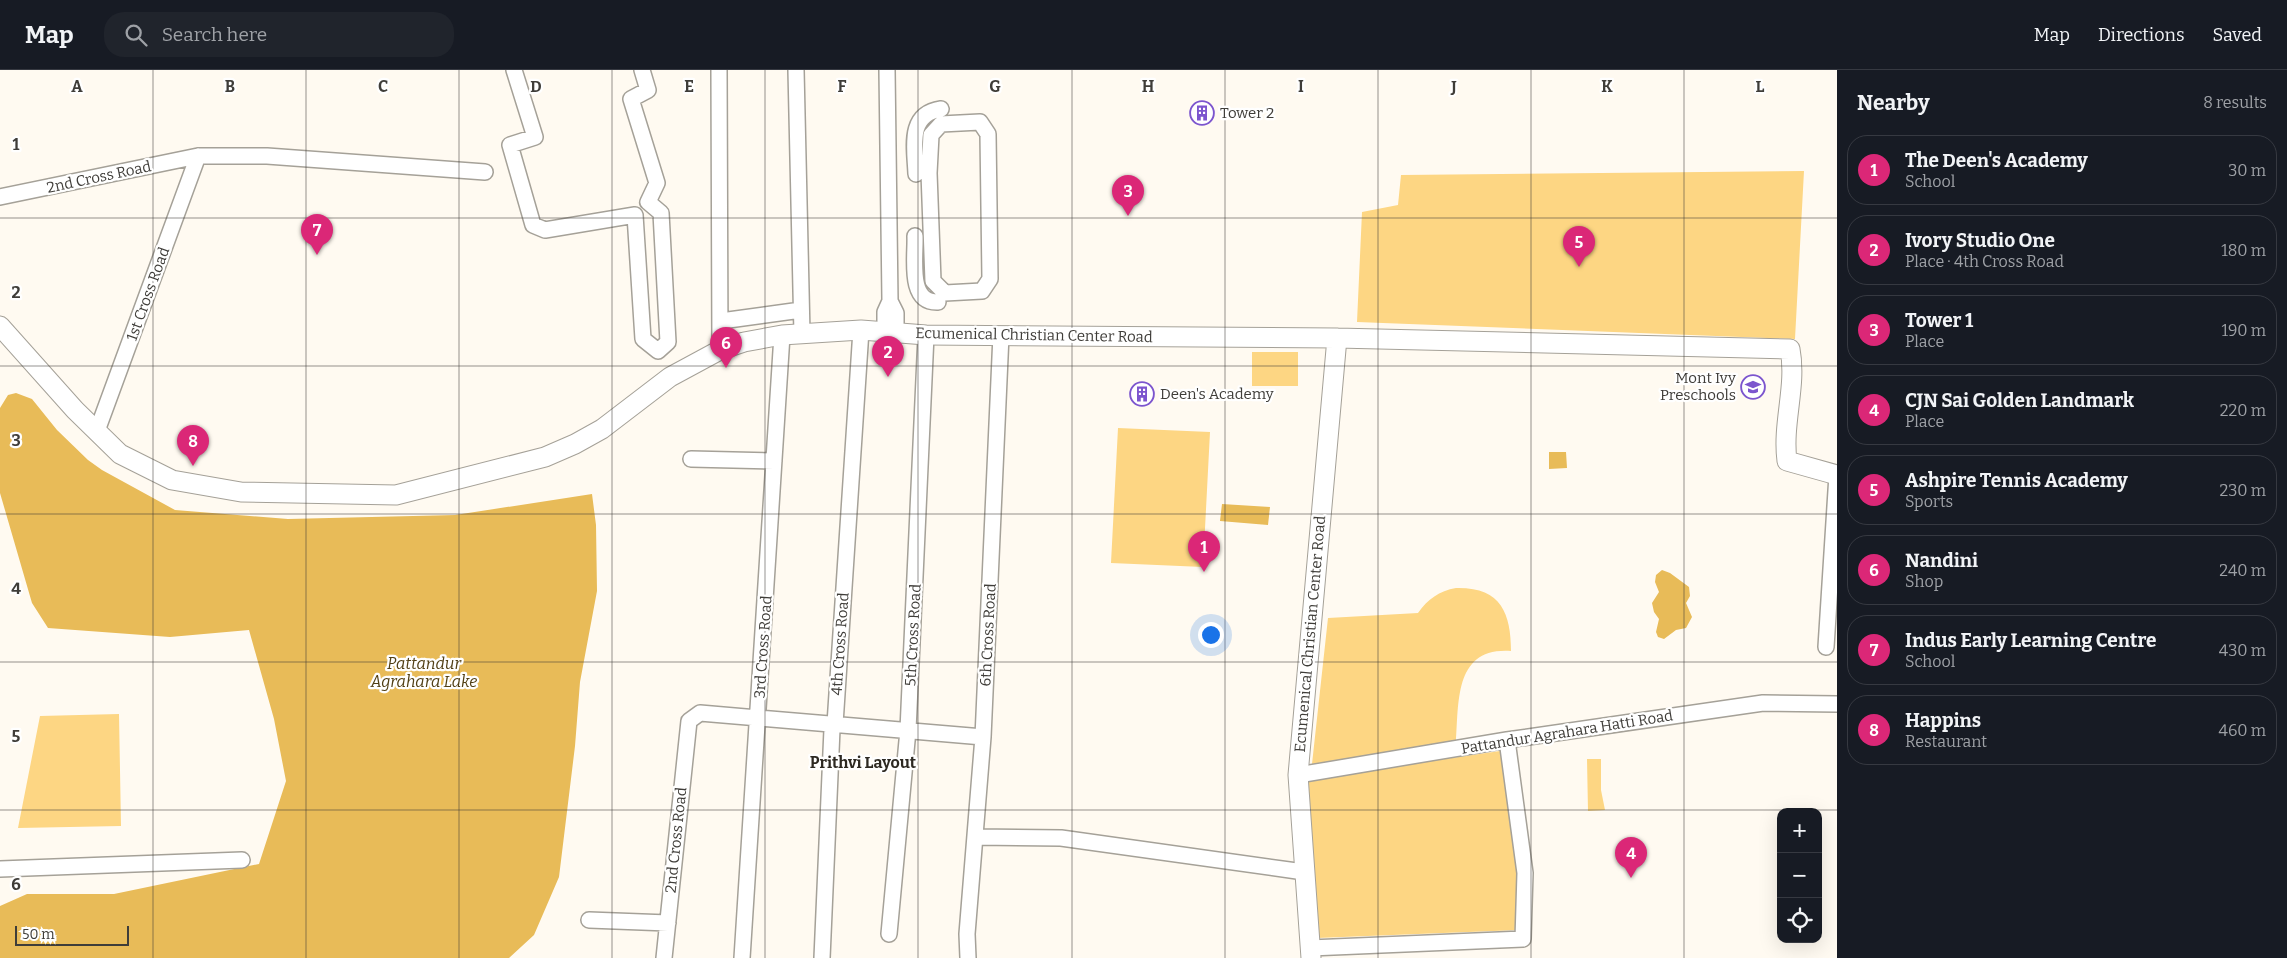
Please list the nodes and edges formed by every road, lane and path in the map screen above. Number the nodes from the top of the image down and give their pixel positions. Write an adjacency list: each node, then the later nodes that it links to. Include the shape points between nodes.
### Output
1 (514, 70): 2 (street, via 535,137 510,145 532,225 545,230 635,216 643,339 658,351 668,342 661,212 648,202 657,183 630,99 648,90)
2 (642, 70)
3 (718, 70): 17 (street)
4 (796, 70): 16 (street)
5 (887, 70): 10 (street)
6 (940, 109): 9 (street, via 922,117 914,130)
7 (198, 156): 8 (street, 2nd Cross Road, via 267,156); 11 (street, 2nd Cross Road); 27 (street, 1st Cross Road)
8 (485, 172)
9 (923, 173): 10 (street); 13 (street); 13 (street, via 931,135 941,124 980,122 988,134 990,279 982,291 944,293 934,281)
10 (890, 175): 14 (street)
11 (0, 197)
12 (915, 236): 13 (street); 14 (street); 15 (street, via 917,289 925,299)
13 (932, 236)
14 (891, 237): 20 (street, via 890,301 896,313)
15 (938, 302)
16 (801, 310): 17 (street); 21 (street)
17 (721, 321): 26 (street)
18 (0, 326): 27 (street, Ecumenical Christian Center Road)
19 (861, 330): 20 (street, Ecumenical Christian Center Road); 21 (street, Ecumenical Christian Center Road); 34 (street, 4th Cross Road)
20 (891, 332): 23 (street, Ecumenical Christian Center Road)
21 (802, 334): 22 (street, Ecumenical Christian Center Road)
22 (782, 335): 26 (street, Ecumenical Christian Center Road); 29 (street, 3rd Cross Road)
23 (926, 335): 24 (street, Ecumenical Christian Center Road); 35 (street, 5th Cross Road)
24 (1001, 335): 25 (street, Ecumenical Christian Center Road); 36 (street, 6th Cross Road)
25 (1337, 338): 30 (street, via 1790,349 1793,364 1784,440 1786,461); 38 (street, Ecumenical Christian Center Road)
26 (720, 350): 27 (street, Ecumenical Christian Center Road, via 670,377 602,429 545,458 396,495 241,492 172,480 120,454)
27 (97, 431)
28 (691, 459): 29 (street)
29 (774, 461): 33 (street, 3rd Cross Road)
30 (1837, 475): 31 (street)
31 (1826, 647)
32 (1837, 704): 37 (street, Pattandur Agrahara Hatti Road, via 1763,703)
33 (758, 718): 34 (street); 44 (street, 2nd Cross Road, via 700,713 689,721); 48 (street, 3rd Cross Road)
34 (835, 724): 35 (street); 49 (street, 4th Cross Road, via 832,729)
35 (908, 730): 36 (street); 45 (street, 5th Cross Road)
36 (983, 737): 39 (street, 6th Cross Road)
37 (1507, 740): 38 (street, Pattandur Agrahara Hatti Road); 46 (street, via 1525,873 1523,939)
38 (1298, 774): 42 (street, Ecumenical Christian Center Road)
39 (976, 836): 42 (street, via 1061,838); 50 (street, 6th Cross Road)
40 (242, 860): 41 (street)
41 (0, 869)
42 (1304, 872): 46 (street, Ecumenical Christian Center Road)
43 (589, 920): 44 (street)
44 (668, 922): 47 (street, 2nd Cross Road)
45 (889, 934)
46 (1311, 953)
47 (664, 958)
48 (742, 958)
49 (822, 958)
50 (968, 958)

